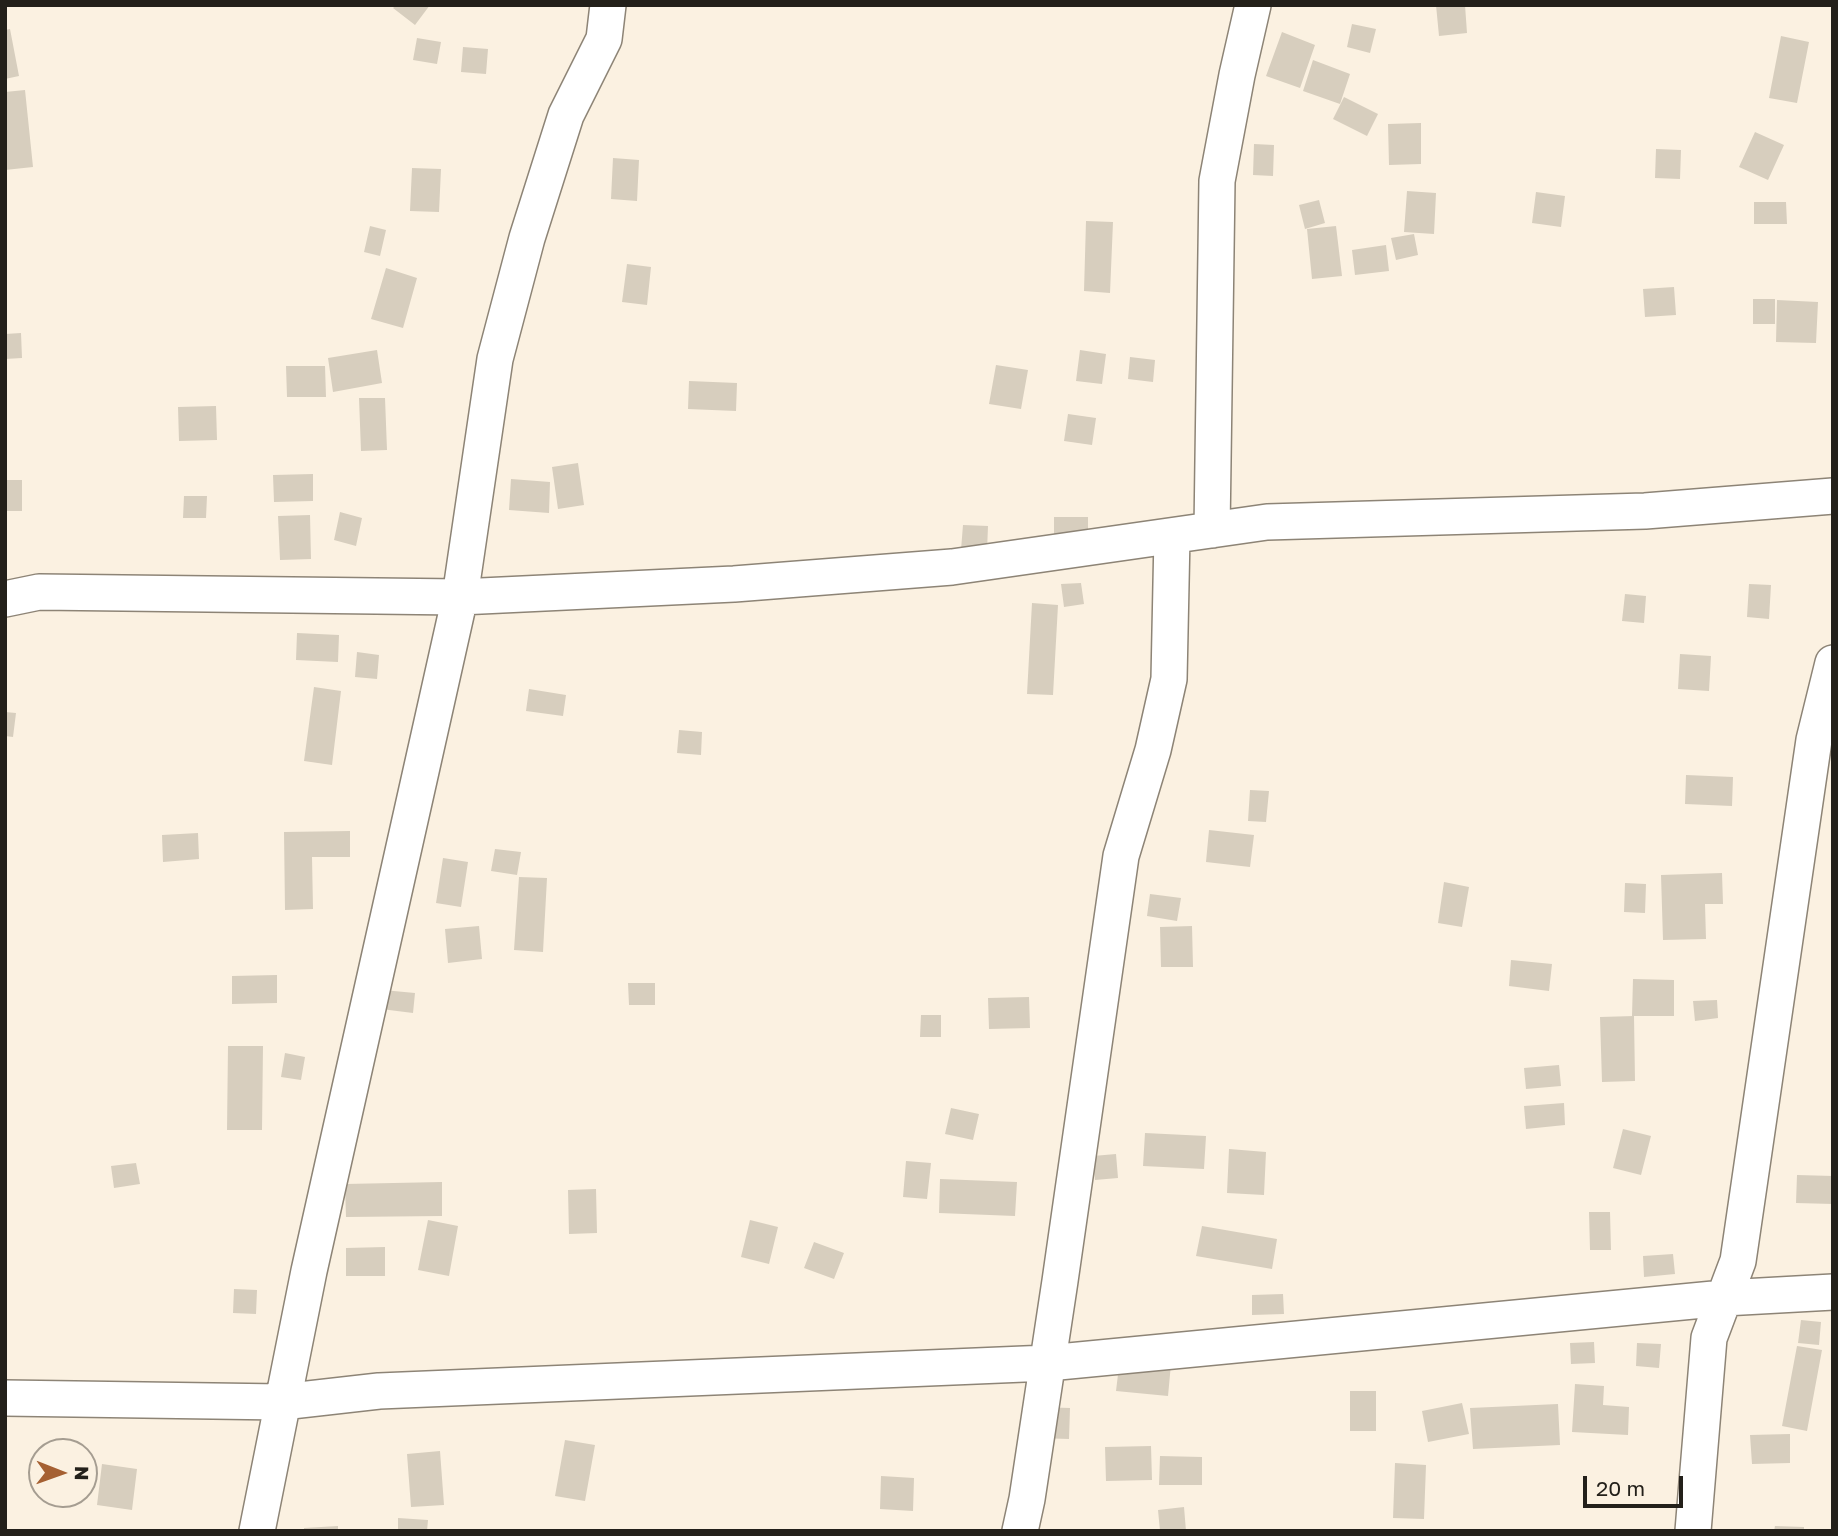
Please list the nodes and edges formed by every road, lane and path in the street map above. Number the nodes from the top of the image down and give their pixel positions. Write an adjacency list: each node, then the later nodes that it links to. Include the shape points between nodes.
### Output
1 (608, 5): 6 (street, via 604,39 562,127 495,359)
2 (1253, 5): 4 (street, via 1217,181)
3 (1833, 496): 4 (street, via 1645,511 1267,522)
4 (1212, 530): 5 (street)
5 (1171, 536): 6 (street, via 952,567 734,584); 11 (street, via 1169,679 1121,856)
6 (460, 597): 7 (street, via 39,593); 13 (street)
7 (5, 599)
8 (1833, 663): 10 (street, via 1815,740 1738,1261)
9 (1833, 1292): 10 (street)
10 (1724, 1298): 11 (street); 16 (street, via 1709,1338)
11 (1048, 1363): 13 (street, via 379,1391); 15 (street)
12 (5, 1398): 13 (street)
13 (282, 1402): 14 (street)
14 (257, 1531)
15 (1020, 1531)
16 (1693, 1531)

